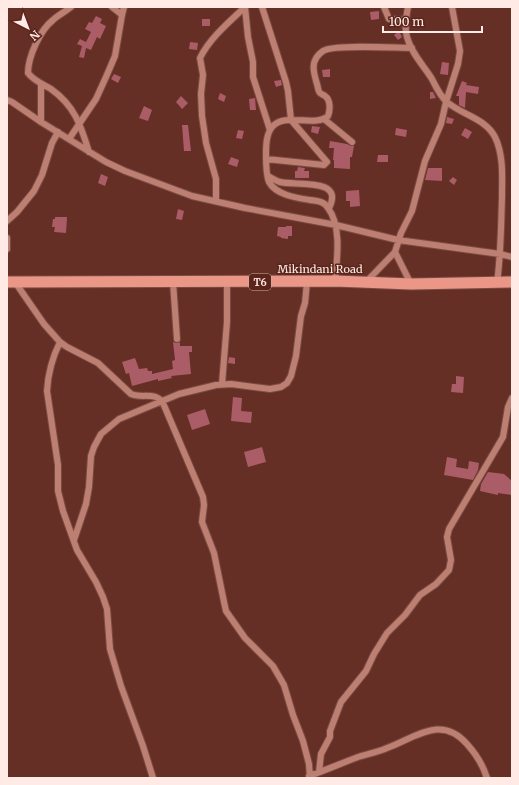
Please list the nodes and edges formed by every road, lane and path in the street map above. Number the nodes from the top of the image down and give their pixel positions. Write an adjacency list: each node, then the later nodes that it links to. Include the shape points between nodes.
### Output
1 (71, 7): 12 (street, via 48,25 35,44 28,74)
2 (112, 7): 9 (street)
3 (124, 7): 9 (street)
4 (245, 7): 19 (street, via 253,77); 26 (street, via 200,58 204,78 201,94 202,116 216,179)
5 (262, 7): 16 (street, via 286,82)
6 (384, 7): 10 (street, via 390,19)
7 (408, 7): 10 (street)
8 (452, 7): 14 (street, via 460,51)
9 (122, 15): 18 (street, via 115,56 99,94)
10 (406, 20): 11 (street, via 407,37)
11 (412, 48): 14 (street); 15 (street, via 330,48 322,52 314,61 313,68 320,92 329,100 329,112)
12 (41, 84): 17 (street); 18 (street, via 62,99)
13 (7, 100): 17 (street)
14 (446, 102): 31 (street, via 439,131 422,172 412,211); 34 (street, via 484,123 499,146 503,180)
15 (324, 119): 16 (street); 22 (street)
16 (291, 120): 19 (street, via 280,121); 24 (street, via 326,163 324,165)
17 (41, 122): 20 (street)
18 (81, 124): 21 (street); 23 (street)
19 (270, 130): 24 (street, via 266,143)
20 (58, 132): 21 (street); 28 (street, via 34,191 18,212)
21 (69, 139): 23 (street)
22 (352, 142)
23 (89, 152): 26 (street, via 125,171 176,190)
24 (266, 159): 25 (street)
25 (268, 176): 27 (street, via 272,186 280,192 297,198 320,201); 27 (street, via 280,182 326,187 332,200)
26 (216, 201): 29 (street)
27 (329, 208): 29 (street)
28 (7, 221)
29 (336, 225): 31 (street); 39 (street)
30 (7, 238): 32 (street)
31 (398, 240): 33 (street); 34 (street)
32 (7, 249)
33 (395, 252): 40 (street); 44 (street)
34 (500, 254): 35 (street); 43 (street)
35 (512, 257)
36 (11, 282): 37 (highway, Mikindani Road / T6); 46 (street)
37 (173, 282): 42 (highway, Mikindani Road / T6); 45 (street)
38 (308, 282): 39 (highway, Mikindani Road / T6); 42 (highway, Mikindani Road / T6); 47 (street, via 296,356 287,383 270,389)
39 (335, 282): 40 (highway, Mikindani Road / T6)
40 (366, 282): 44 (highway, Mikindani Road / T6)
41 (512, 282): 43 (highway, Mikindani Road / T6)
42 (227, 283): 47 (street)
43 (497, 283): 44 (highway, Mikindani Road / T6)
44 (411, 284)
45 (177, 339)
46 (60, 342): 49 (street, via 98,363 132,394 138,397 153,395); 50 (street, via 51,364 47,391 58,465 58,490)
47 (222, 384): 49 (street, via 191,390)
48 (512, 398): 51 (street, via 503,437 449,529 447,536 451,560 447,574 420,595 387,633 366,671 341,702 330,737 321,754)
49 (162, 400): 50 (street, via 121,417 101,434 91,456 86,504); 52 (street, via 203,497 202,522 214,553 226,611 245,638 273,666 284,685 303,741)
50 (74, 540): 53 (street, via 103,596 107,609 110,649)
51 (319, 772): 52 (street); 54 (street, via 421,733 438,729 456,733 463,740 479,760)
52 (310, 777)
53 (153, 778)
54 (487, 778)

